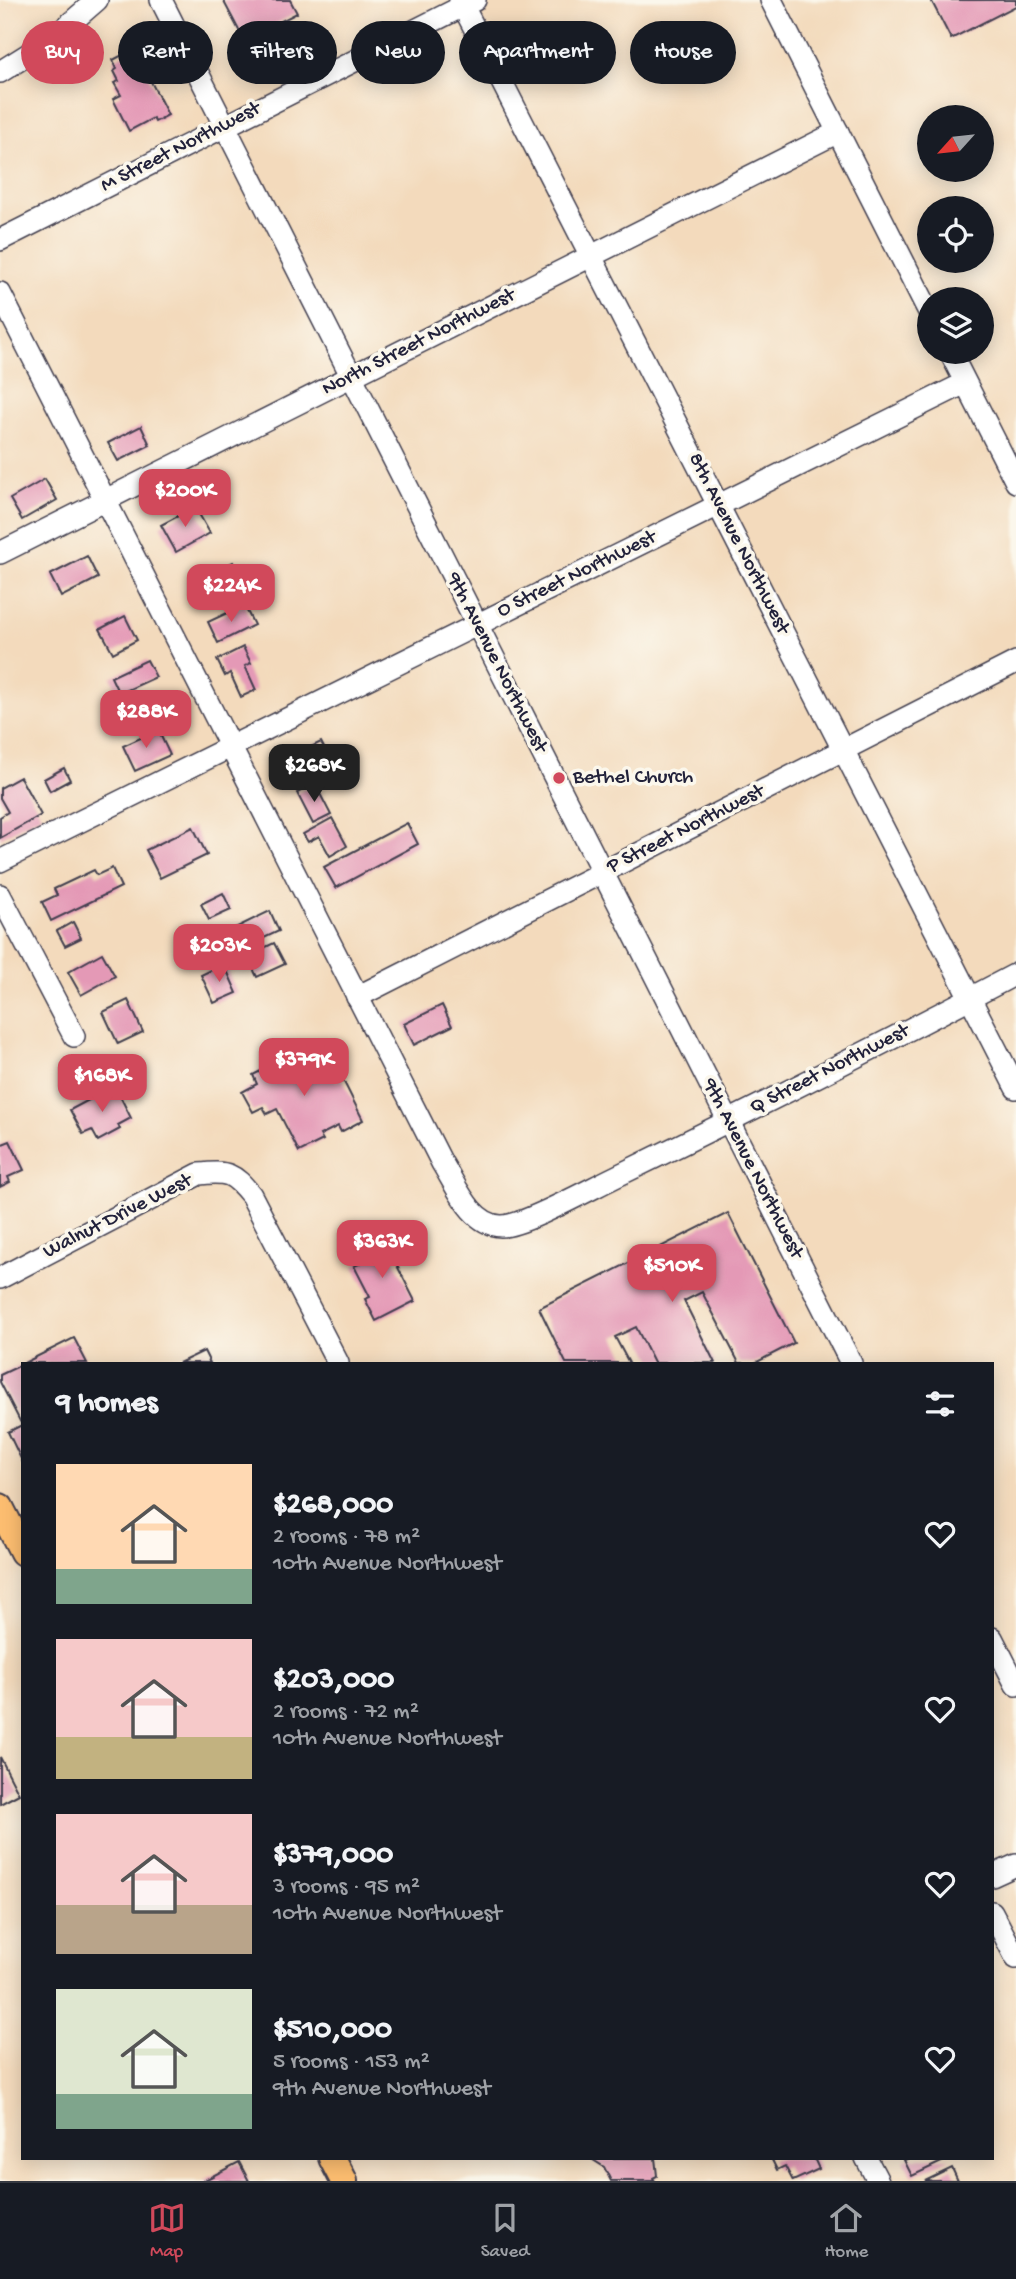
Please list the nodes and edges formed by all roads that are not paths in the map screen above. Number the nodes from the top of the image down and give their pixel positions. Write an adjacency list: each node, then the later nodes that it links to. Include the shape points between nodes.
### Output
1 (97, 0): 5 (street, via 51,40)
2 (161, 0): 6 (street, 9th Avenue Northwest)
3 (771, 0): 7 (street)
4 (466, 2): 6 (street, M Street Northwest); 9 (street, 8th Avenue Northwest)
5 (0, 72)
6 (225, 126): 8 (street, M Street Northwest); 13 (street, 9th Avenue Northwest)
7 (838, 132): 9 (street, North Street Northwest); 10 (street)
8 (0, 240)
9 (591, 256): 13 (street, North Street Northwest); 17 (street, 8th Avenue Northwest)
10 (917, 288)
11 (0, 293): 16 (street, Q Street Northwest)
12 (956, 364): 14 (street)
13 (351, 377): 16 (street, North Street Northwest); 19 (street, 9th Avenue Northwest)
14 (965, 383): 15 (street); 17 (street, O Street Northwest)
15 (1016, 482)
16 (105, 501): 18 (street, North Street Northwest); 21 (street, Q Street Northwest)
17 (718, 505): 19 (street, O Street Northwest); 22 (street, 8th Avenue Northwest)
18 (0, 553)
19 (476, 624): 21 (street, O Street Northwest); 24 (street, 9th Avenue Northwest)
20 (1016, 662): 22 (street, P Street Northwest)
21 (229, 746): 23 (street, O Street Northwest); 27 (street, Q Street Northwest)
22 (843, 750): 24 (street, P Street Northwest); 28 (street, 8th Avenue Northwest)
23 (0, 861)
24 (602, 873): 27 (street, P Street Northwest); 31 (street, 9th Avenue Northwest)
25 (0, 895): 29 (street)
26 (1016, 974): 28 (street, Q Street Northwest)
27 (357, 997): 31 (street, Q Street Northwest, via 442,1163 467,1203 489,1224 519,1222)
28 (970, 998): 30 (street, 8th Avenue Northwest); 31 (street, Q Street Northwest)
29 (74, 1036)
30 (1016, 1088)
31 (728, 1122): 34 (street, 9th Avenue Northwest)
32 (0, 1278): 33 (street, Walnut Drive West, via 200,1174 223,1171 237,1178 251,1195)
33 (337, 1362)
34 (850, 1362)
35 (0, 1507): 36 (main road)
36 (21, 1548)
37 (994, 1642): 38 (street)
38 (1016, 1685)
39 (1016, 1864): 40 (street)
40 (994, 1875)
41 (994, 1916): 42 (street)
42 (1016, 1958)
43 (333, 2160): 45 (main road)
44 (867, 2160): 46 (street)
45 (344, 2181)
46 (878, 2181)

